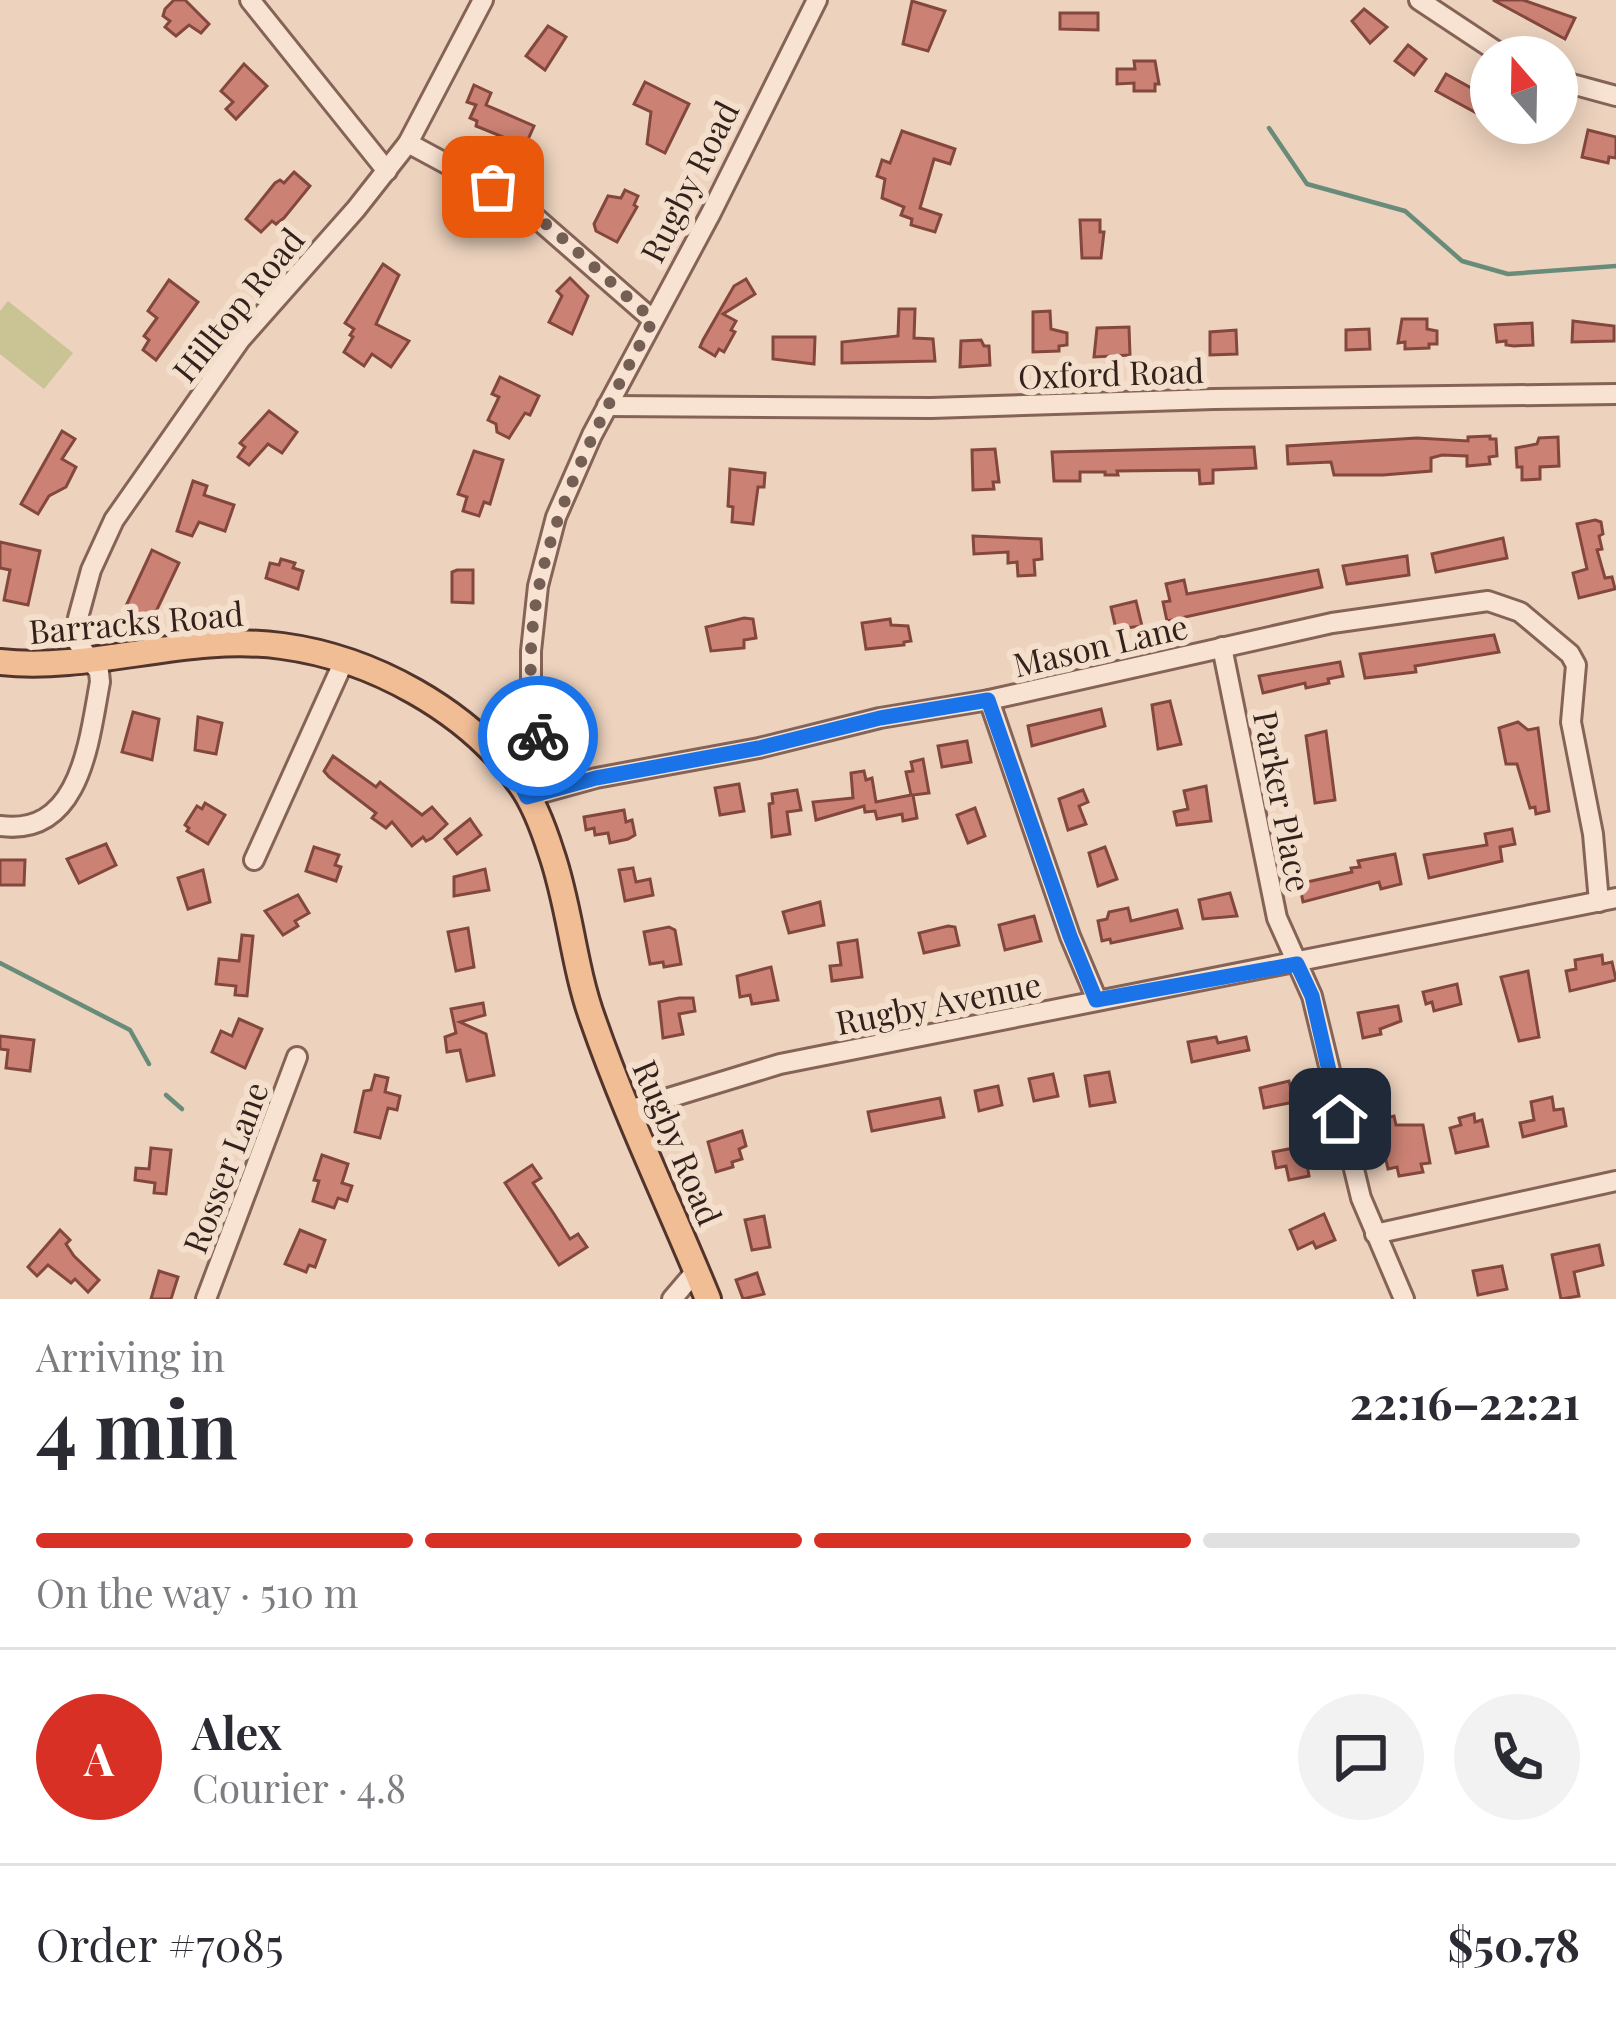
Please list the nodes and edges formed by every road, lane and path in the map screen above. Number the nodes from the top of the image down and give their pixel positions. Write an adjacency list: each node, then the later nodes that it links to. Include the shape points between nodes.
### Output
1 (250, 0): 9 (street)
2 (483, 0): 8 (street, Hilltop Road)
3 (818, 0): 10 (street, Rugby Road)
4 (1419, 0): 5 (street)
5 (1473, 36)
6 (1578, 86): 7 (street)
7 (1616, 96)
8 (408, 143): 9 (street, Hilltop Road); 10 (street, via 519,203)
9 (387, 171): 14 (street, Hilltop Road, via 269,303 135,486 83,593 78,643)
10 (653, 320): 12 (street, Rugby Road)
11 (1616, 394): 12 (street, Oxford Road)
12 (608, 406): 18 (street, Rugby Road, via 545,551 531,651 541,748)
13 (1222, 647): 17 (street, Mason Lane); 21 (street, Mason Lane, via 1472,601 1520,612 1576,665 1571,722); 22 (street, Parker Place, via 1277,918)
14 (88, 657): 15 (main road, Barracks Road, via 224,642 288,646); 16 (main road, Barracks Road); 19 (street, Hilltop Road, via 100,682 72,792 44,819)
15 (344, 661): 18 (main road, Barracks Road, via 447,712); 20 (street)
16 (0, 662)
17 (988, 700): 18 (street, Mason Lane); 23 (street)
18 (534, 791): 25 (main road, Rugby Road, via 580,981)
19 (0, 826)
20 (254, 860)
21 (1608, 900): 22 (street, Rugby Avenue)
22 (1297, 964): 23 (street, Rugby Avenue); 27 (street, Parker Place)
23 (1096, 1000): 25 (street, Rugby Avenue, via 780,1064)
24 (297, 1057): 29 (street, Rosser Lane)
25 (629, 1110): 28 (main road, Rugby Road)
26 (1616, 1181): 27 (street)
27 (1375, 1234): 32 (street, Parker Place)
28 (696, 1271): 30 (street, Rugby Road); 31 (main road)
29 (206, 1299)
30 (672, 1299)
31 (708, 1299)
32 (1404, 1299)

